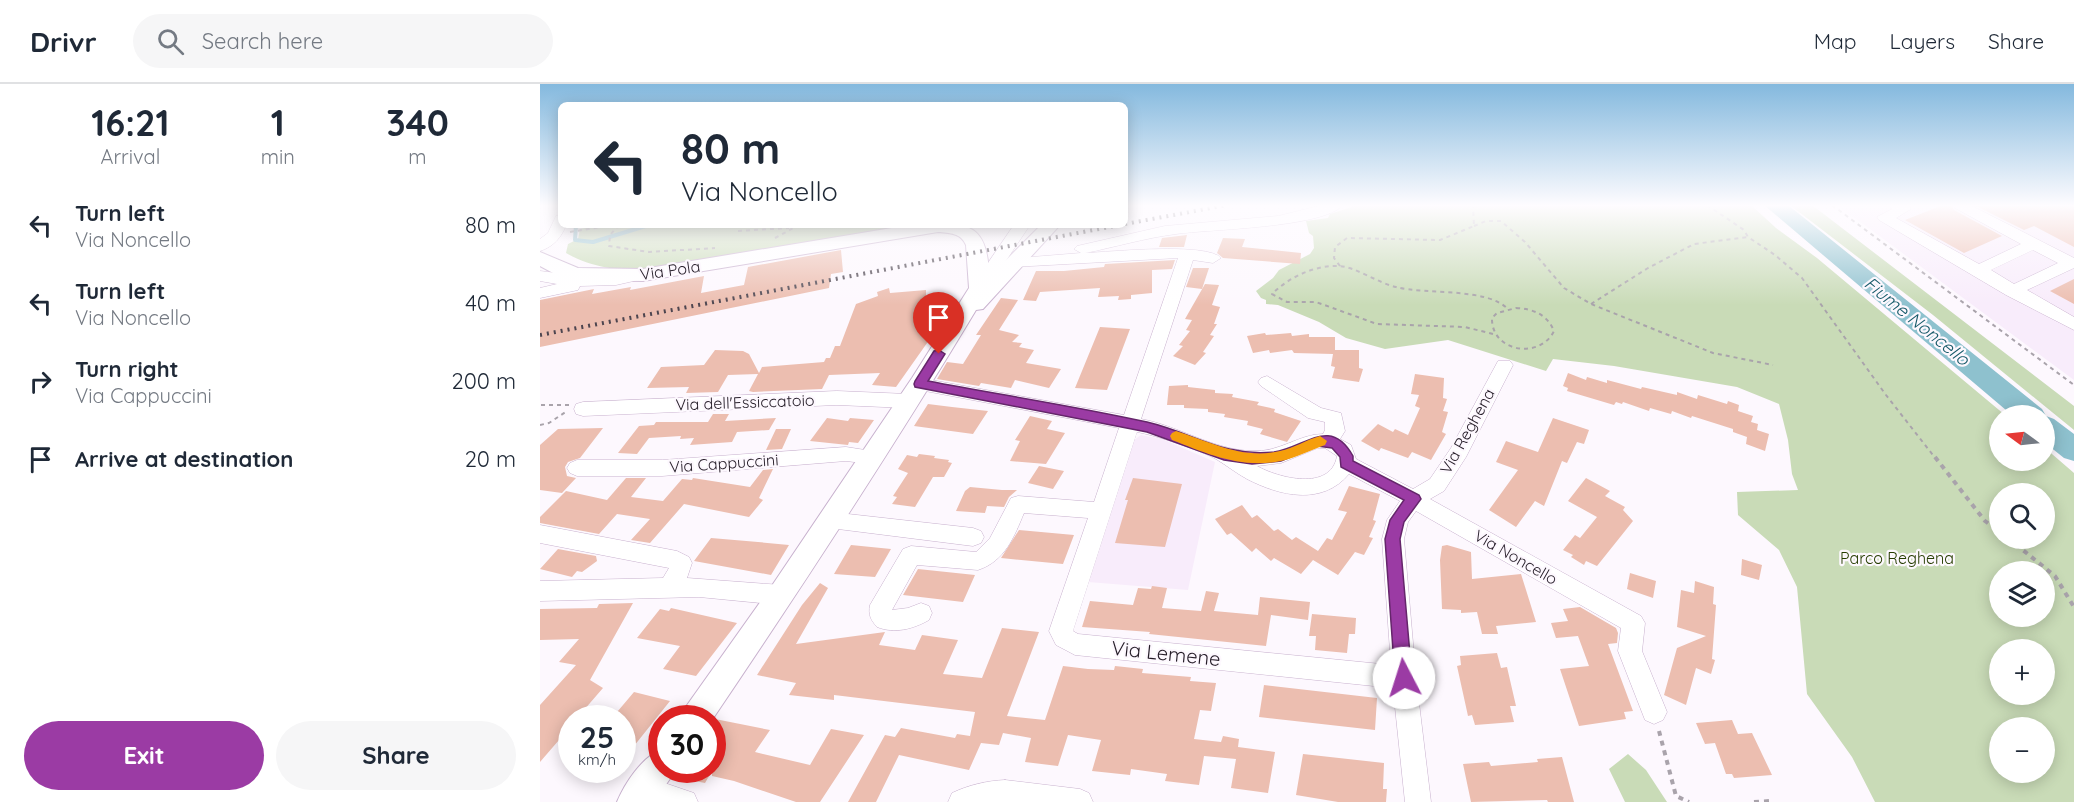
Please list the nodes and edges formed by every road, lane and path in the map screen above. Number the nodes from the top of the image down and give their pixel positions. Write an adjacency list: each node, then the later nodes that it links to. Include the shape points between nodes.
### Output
1 (610, 239): 17 (path, via 609,246 626,252)
2 (865, 239): 25 (main road, Via Pola)
3 (973, 239): 30 (main road)
4 (1011, 239): 30 (street)
5 (1037, 239): 21 (main road)
6 (1133, 239): 22 (street)
7 (1346, 239): 23 (path, via 1335,247 1334,258)
8 (1400, 239): 9 (path)
9 (1444, 239)
10 (1521, 239): 33 (path, via 1564,288)
11 (1736, 239): 33 (path, via 1694,244)
12 (1750, 239): 55 (path, via 1802,278 1886,395)
13 (1877, 239): 41 (path)
14 (1921, 239): 24 (street)
15 (2023, 239): 16 (street)
16 (2033, 244): 24 (street); 31 (street, via 2071,263)
17 (722, 248)
18 (1187, 255): 20 (street); 22 (street); 46 (street, Via Lemene)
19 (540, 258): 25 (main road, Via Pola, via 577,274)
20 (1213, 258)
21 (1013, 262): 22 (street); 37 (main road)
22 (1036, 262)
23 (1340, 266): 34 (path, via 1396,287 1483,297); 36 (path, via 1307,271 1272,294 1287,303 1317,302 1368,323 1469,326)
24 (1977, 271): 31 (street)
25 (643, 275): 28 (street, via 612,282)
26 (540, 276): 27 (street)
27 (562, 280): 28 (street); 29 (street)
28 (588, 281): 32 (street)
29 (540, 283)
30 (979, 288): 37 (main road)
31 (2012, 291): 35 (street)
32 (540, 293)
33 (1591, 304): 38 (path, via 1713,353)
34 (1508, 309): 36 (path, via 1492,318); 36 (path, via 1527,309 1546,317 1552,323 1553,338 1541,347 1522,349 1502,343)
35 (2074, 324)
36 (1493, 334)
37 (950, 337): 42 (main road)
38 (1773, 365)
39 (1499, 373): 52 (street, Via Reghena, via 1459,452 1437,485)
40 (1267, 382): 47 (street, via 1315,413 1334,418 1335,431)
41 (2074, 385)
42 (914, 393): 44 (street, Via dell'Essiccatoio); 46 (street); 49 (main road)
43 (541, 405): 45 (path, via 576,405 549,423)
44 (583, 409)
45 (540, 424)
46 (1131, 424): 48 (street); 53 (street, Via Lemene)
47 (1328, 441): 48 (street, via 1316,441 1281,456 1252,459); 50 (street, Via Noncello, via 1344,450)
48 (1224, 454): 50 (street, via 1255,476 1294,488 1331,479)
49 (871, 457): 51 (street, Via Cappuccini, via 846,454 662,468); 54 (main road)
50 (1346, 463): 52 (street, Via Noncello)
51 (577, 468)
52 (1413, 499): 64 (street, Via Reghena, via 1398,520 1392,539); 66 (street, Via Noncello, via 1633,623 1630,651)
53 (1102, 511): 63 (street, via 1018,504 987,558 978,561 911,555 881,605 880,614 885,620 897,621); 64 (street, Via Lemene, via 1061,631 1068,642)
54 (830, 520): 57 (street); 61 (main road)
55 (1989, 524)
56 (540, 534): 59 (street, via 677,560 681,568)
57 (973, 537)
58 (2022, 549): 62 (path, via 2055,576)
59 (670, 587): 60 (street); 61 (street, via 723,588)
60 (540, 591)
61 (781, 596): 65 (main road)
62 (2074, 607)
63 (921, 613)
64 (1404, 678): 72 (street, Via Reghena)
65 (705, 705)
66 (1654, 712): 73 (path, via 1676,796)
67 (646, 785): 69 (street)
68 (1771, 801): 74 (path)
69 (685, 802)
70 (961, 802): 71 (street, via 1004,793)
71 (1080, 802)
72 (1418, 802)
73 (1689, 802)
74 (1754, 802)

